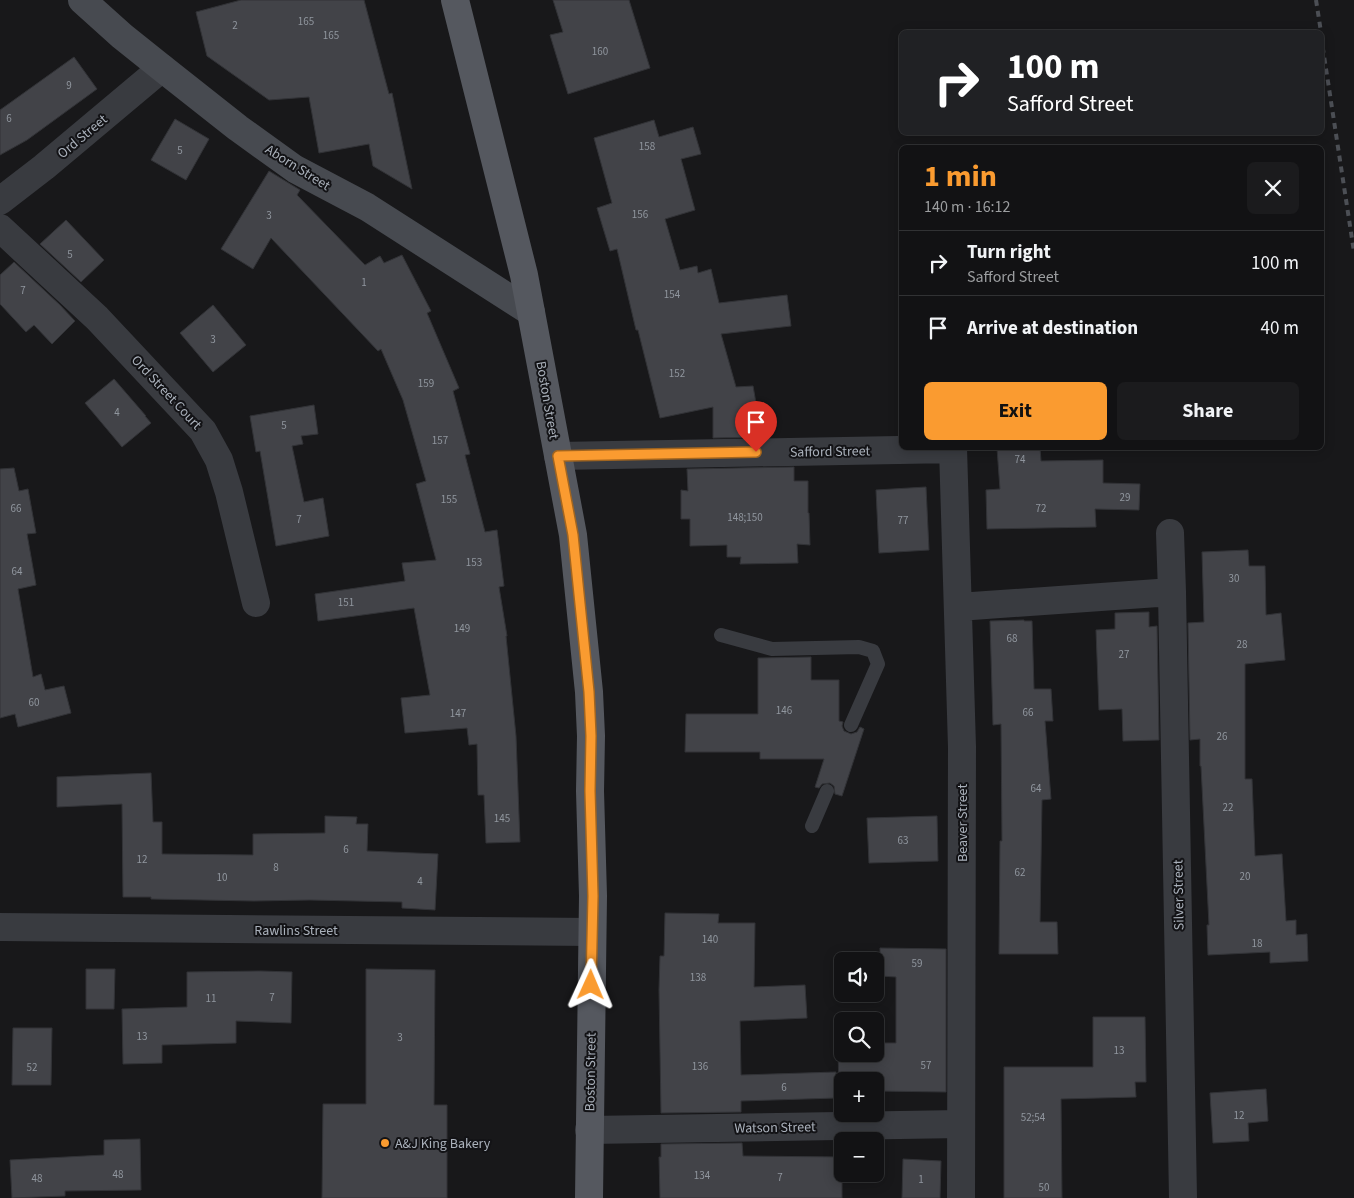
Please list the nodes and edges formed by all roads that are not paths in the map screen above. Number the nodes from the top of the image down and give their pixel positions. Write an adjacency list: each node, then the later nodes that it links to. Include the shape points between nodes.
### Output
1 (82, 0): 3 (street, Aborn Street)
2 (455, 0): 6 (main road, Boston Street)
3 (162, 68): 4 (street, Ord Street); 6 (street, Aborn Street, via 295,169 367,207)
4 (0, 201)
5 (0, 228): 12 (street, Ord Street Court, via 97,318 203,431 219,460 229,492)
6 (531, 312): 9 (main road, Boston Street)
7 (899, 449): 9 (street, Safford Street)
8 (953, 450): 13 (street, Beaver Street)
9 (558, 456): 19 (main road, Boston Street, via 573,535 589,692)
10 (1170, 533): 11 (street, Silver Street)
11 (1172, 592): 13 (street); 24 (street, Silver Street)
12 (256, 604)
13 (958, 607): 20 (street, Beaver Street, via 962,747)
14 (721, 635): 15 (lane, via 772,649 859,646 872,651 878,664)
15 (851, 725)
16 (827, 791): 17 (lane)
17 (812, 826)
18 (0, 927): 19 (street, Rawlins Street)
19 (592, 932): 21 (main road, Boston Street)
20 (962, 1124): 21 (street, Watson Street); 23 (street, Beaver Street)
21 (589, 1130): 22 (main road, Boston Street)
22 (588, 1198)
23 (961, 1198)
24 (1183, 1198)

